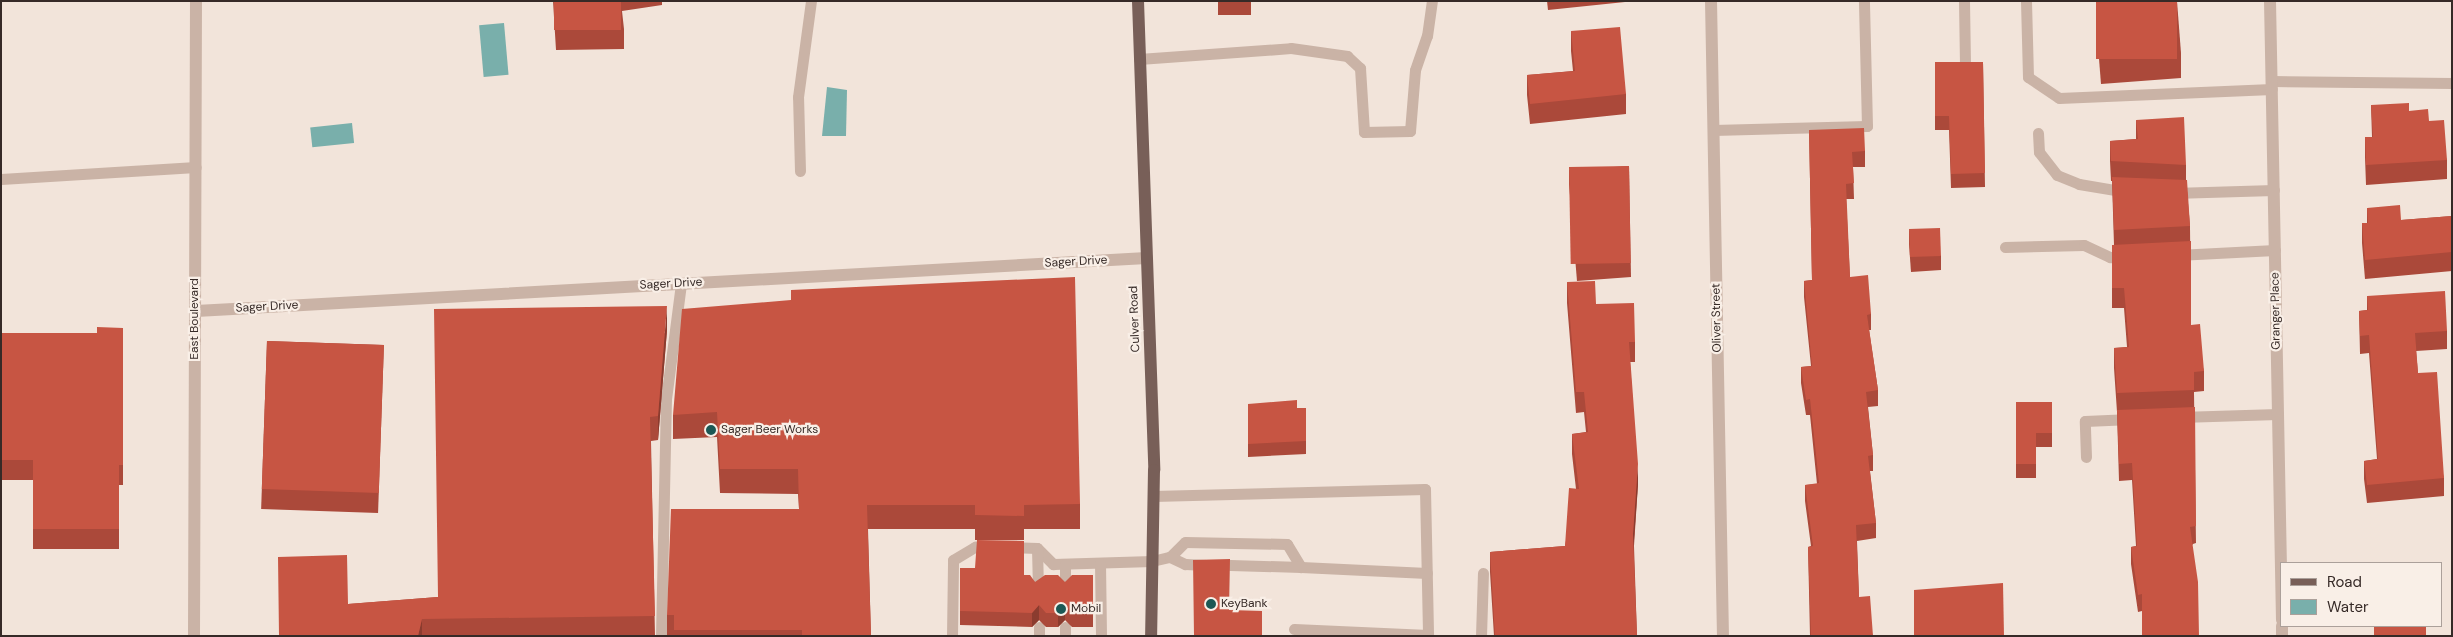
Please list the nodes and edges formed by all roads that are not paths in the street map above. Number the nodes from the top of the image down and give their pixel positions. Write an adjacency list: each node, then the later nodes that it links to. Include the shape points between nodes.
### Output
1 (196, 1): 16 (street, East Boulevard)
2 (810, 1): 17 (lane, via 798,97)
3 (1138, 1): 10 (main road, Culver Road)
4 (1432, 1): 10 (lane, via 1427,36 1415,70 1410,131 1364,132 1360,68 1347,56 1290,48)
5 (1711, 1): 14 (street, Oliver Street)
6 (1864, 1): 14 (lane, via 1867,126)
7 (1964, 1): 11 (lane)
8 (2026, 1): 13 (lane, via 2028,77 2059,98)
9 (2270, 1): 13 (street, Granger Place)
10 (1139, 59): 26 (main road, Culver Road)
11 (1965, 67)
12 (2452, 83): 13 (lane)
13 (2272, 85): 19 (street, Granger Place)
14 (1713, 130): 55 (street, Oliver Street)
15 (2038, 133): 20 (lane, via 2039,152 2057,175 2079,184)
16 (196, 167): 18 (lane); 28 (street, East Boulevard)
17 (800, 171)
18 (1, 179)
19 (2274, 190): 21 (lane); 23 (street, Granger Place)
20 (2139, 193)
21 (2158, 193)
22 (2005, 247): 25 (lane, via 2084,245 2110,258)
23 (2275, 250): 24 (lane); 29 (street, Granger Place)
24 (2167, 255)
25 (2139, 256)
26 (1147, 258): 27 (street, Sager Drive); 33 (main road, Culver Road)
27 (681, 284): 28 (street, Sager Drive); 49 (lane, via 666,399)
28 (196, 311): 48 (street, East Boulevard)
29 (2278, 414): 30 (lane); 37 (street, Granger Place)
30 (2171, 418)
31 (2142, 419): 32 (lane, via 2085,421)
32 (2086, 458)
33 (1153, 496): 36 (main road, Culver Road); 43 (lane, via 1425,490)
34 (1037, 548): 39 (lane, via 1054,564); 45 (lane); 50 (lane, via 974,547 952,560)
35 (1170, 557): 36 (lane); 40 (lane, via 1185,564); 42 (lane, via 1185,542 1287,544)
36 (1152, 561): 38 (lane); 52 (main road, Culver Road)
37 (2281, 562)
38 (1100, 563): 39 (lane); 51 (lane)
39 (1065, 564): 46 (lane)
40 (1206, 565)
41 (1230, 565): 42 (lane)
42 (1301, 567): 43 (lane)
43 (1427, 573): 53 (lane)
44 (1483, 573): 54 (lane)
45 (1038, 589)
46 (1065, 589)
47 (1294, 629): 53 (lane)
48 (194, 636)
49 (661, 636)
50 (952, 636)
51 (1101, 636)
52 (1151, 636)
53 (1428, 636)
54 (1481, 636)
55 (1723, 636)

